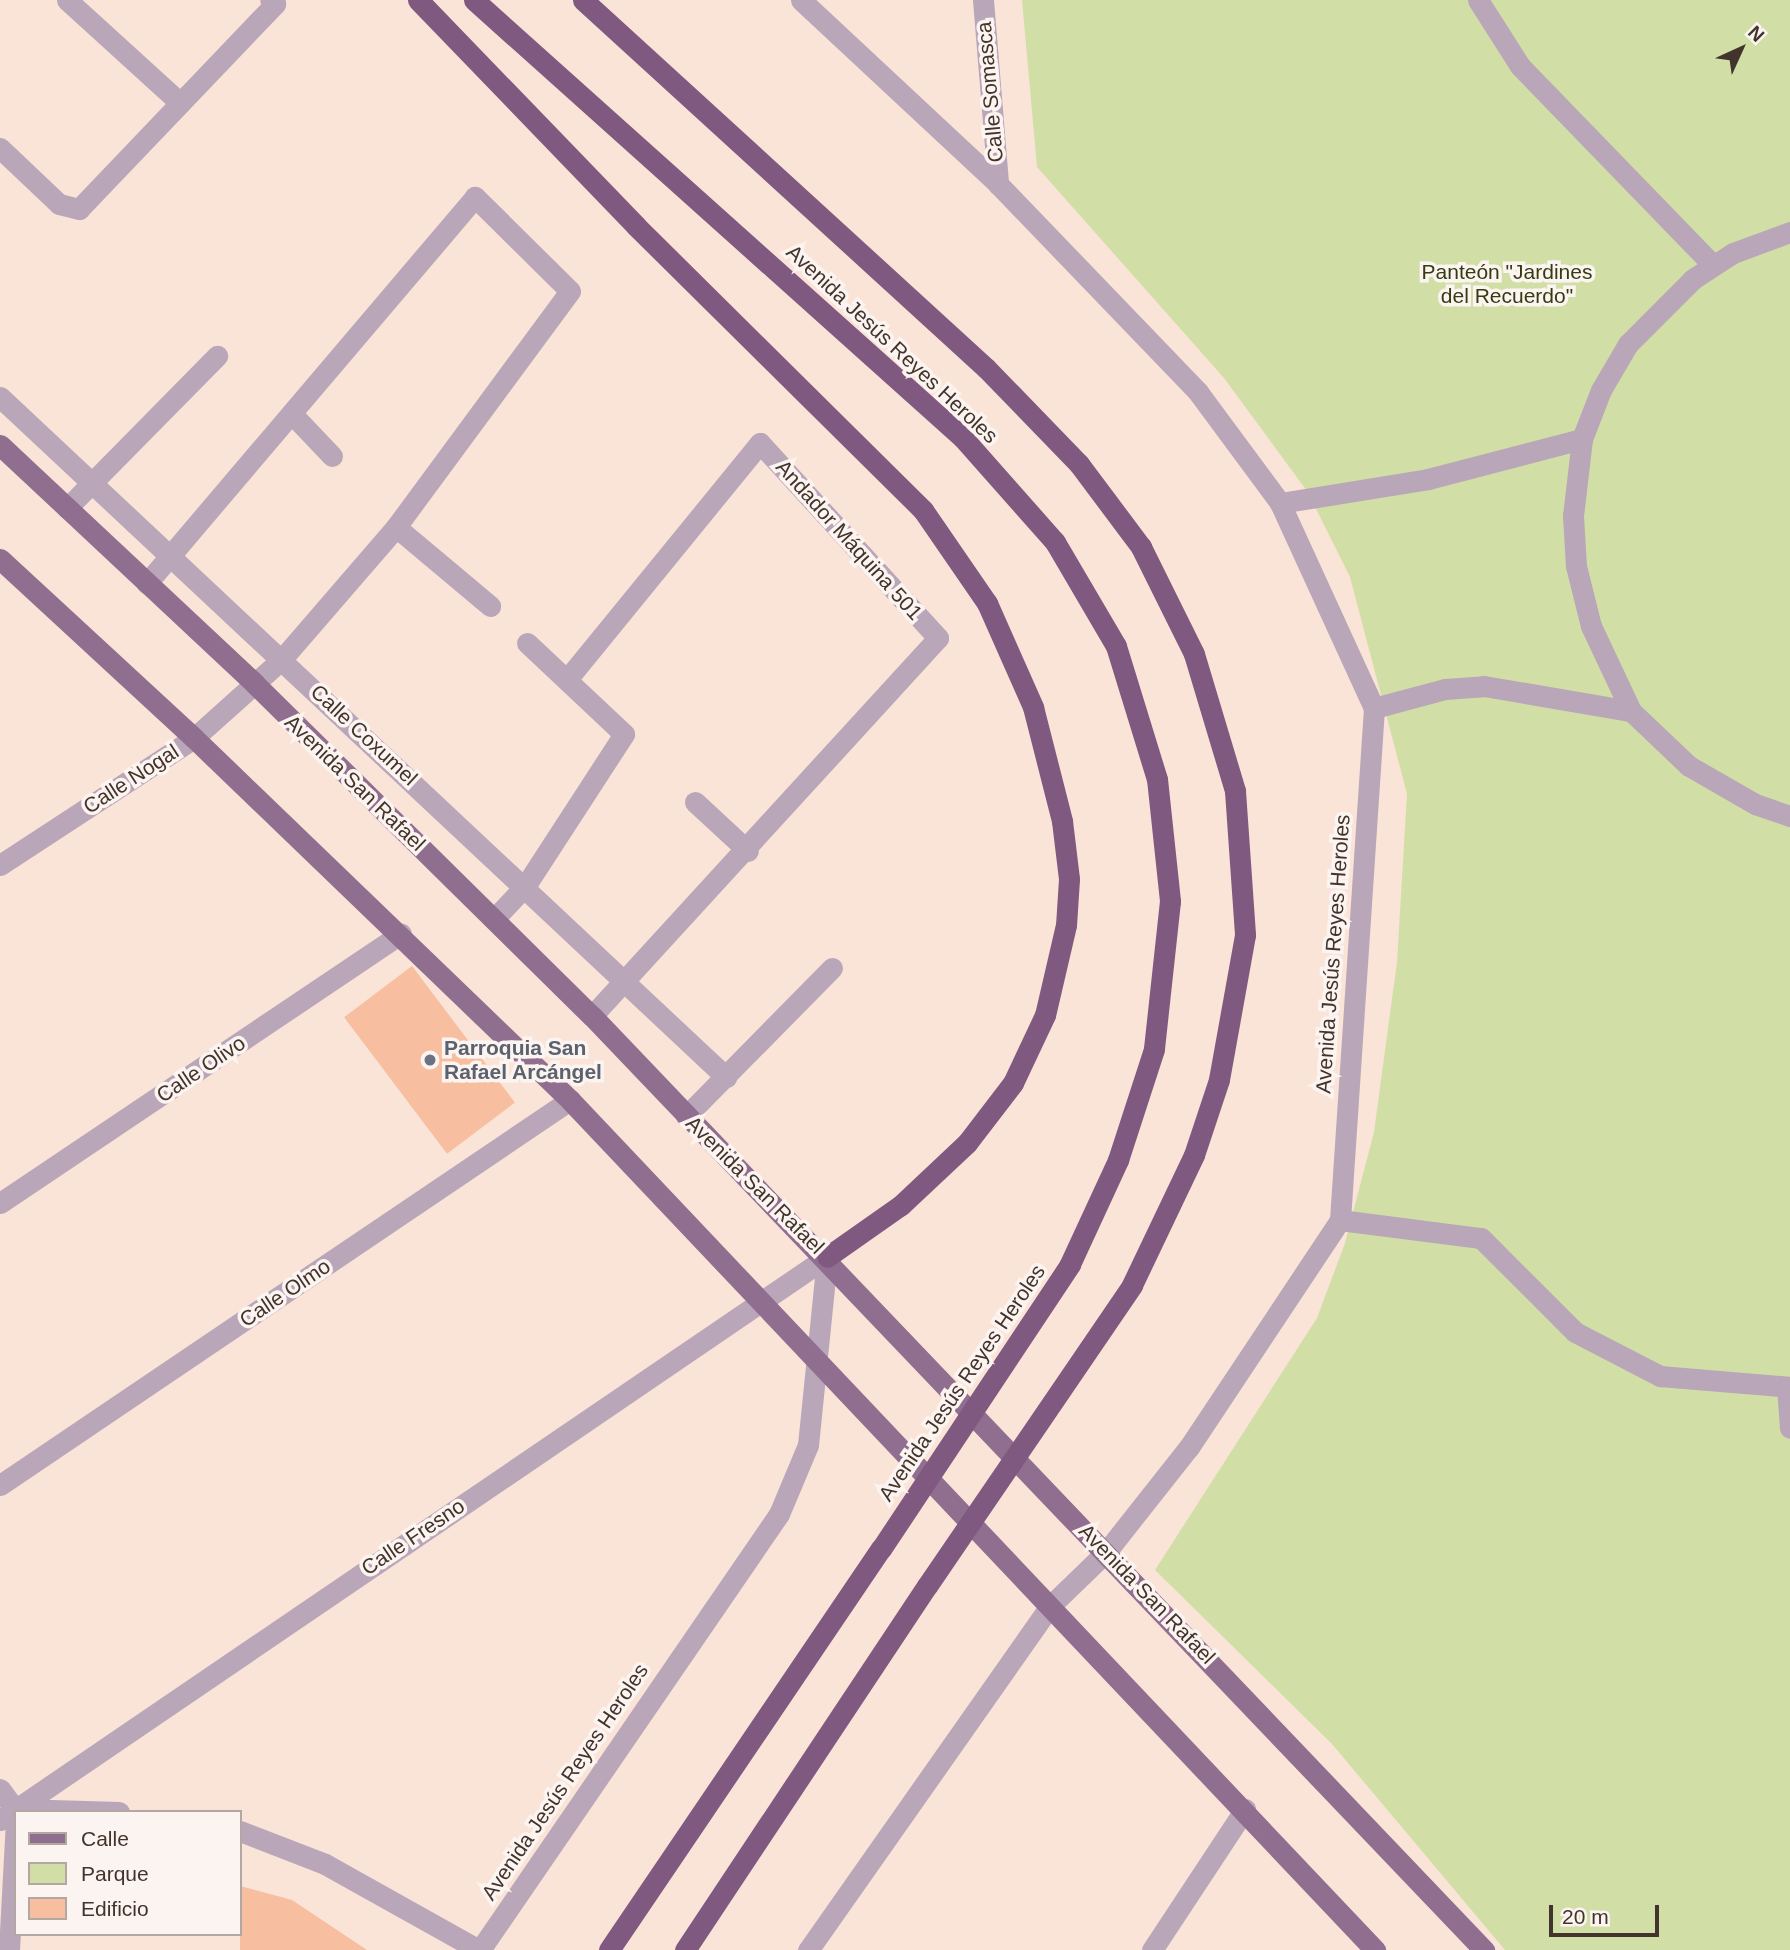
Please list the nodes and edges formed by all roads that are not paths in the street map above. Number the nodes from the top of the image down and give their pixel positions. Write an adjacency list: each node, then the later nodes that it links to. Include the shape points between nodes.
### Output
1 (67, 0): 9 (street)
2 (418, 0): 50 (highway, via 626,216 923,510 986,603 1033,708 1059,809 1069,879 1063,948 1045,1015 1013,1083 967,1143 901,1205)
3 (474, 0): 65 (highway, Avenida Jesús Reyes Heroles, bridge, via 963,438 1055,542 1116,646 1157,779 1170,901 1154,1049 1118,1160 1070,1264)
4 (583, 0): 66 (highway, Avenida Jesús Reyes Heroles, bridge, via 986,368 1079,464 1141,547 1194,654 1235,791 1245,935 1219,1080 1194,1155 1132,1284)
5 (801, 0): 11 (street, Avenida Jesús Reyes Heroles)
6 (983, 0): 11 (street, Calle Somasca)
7 (1478, 0): 13 (street, via 1520,66)
8 (272, 2): 9 (street)
9 (180, 103): 10 (street, via 79,209 59,204)
10 (0, 148)
11 (998, 184): 21 (street, Avenida Jesús Reyes Heroles, via 1198,392)
12 (1790, 232): 13 (street)
13 (1713, 265): 17 (street, via 1656,310 1628,344 1601,390)
14 (217, 356): 20 (street)
15 (0, 397): 20 (street, Calle Coxumel)
16 (292, 414): 19 (street); 23 (street, Calle Nogal, via 475,197 570,291); 24 (street)
17 (1582, 439): 21 (street, via 1427,479); 33 (street, via 1573,516 1576,566 1591,626)
18 (0, 445): 22 (main road, Avenida San Rafael)
19 (332, 456)
20 (94, 484): 22 (street); 24 (street, Calle Coxumel)
21 (1280, 503): 32 (street, Avenida Jesús Reyes Heroles)
22 (67, 508): 26 (main road, Avenida San Rafael)
23 (396, 527): 27 (street); 29 (street, Calle Nogal)
24 (171, 556): 26 (street); 29 (street, Calle Coxumel)
25 (3, 567): 34 (main road)
26 (147, 583): 31 (main road, Avenida San Rafael)
27 (489, 606)
28 (527, 643): 30 (street)
29 (282, 659): 31 (street, Calle Nogal); 39 (street, Calle Coxumel)
30 (569, 677): 37 (street, Andador Máquina 501, via 760,443 938,638); 39 (street, via 624,734)
31 (255, 684): 34 (street, Calle Nogal); 40 (main road, Avenida San Rafael)
32 (1374, 708): 33 (street, via 1445,689 1484,686); 49 (street, Avenida Jesús Reyes Heroles)
33 (1630, 711): 36 (street, via 1689,766 1755,804)
34 (194, 738): 38 (street, Calle Nogal); 41 (main road)
35 (695, 802): 37 (street)
36 (1790, 816)
37 (748, 851): 43 (street)
38 (0, 865)
39 (526, 885): 40 (street); 43 (street, Calle Coxumel)
40 (494, 919): 44 (main road, Avenida San Rafael)
41 (401, 934): 46 (main road); 48 (street, Calle Olivo)
42 (832, 968): 45 (street)
43 (625, 983): 44 (street); 45 (street, Calle Coxumel)
44 (592, 1016): 47 (main road, Avenida San Rafael)
45 (726, 1077): 47 (street)
46 (570, 1100): 51 (main road); 55 (street, Calle Olmo)
47 (686, 1116): 50 (main road, Avenida San Rafael)
48 (0, 1203)
49 (1340, 1220): 53 (street, via 1481,1238 1575,1332 1660,1376); 56 (street, Avenida Jesús Reyes Heroles, via 1189,1447)
50 (827, 1257): 51 (street, Calle Fresno); 52 (street, Avenida Jesús Reyes Heroles); 56 (main road, Avenida San Rafael)
51 (759, 1300): 52 (main road); 60 (street, Calle Fresno)
52 (816, 1362): 57 (main road); 64 (street, Avenida Jesús Reyes Heroles, via 808,1445 779,1514)
53 (1788, 1387): 54 (street)
54 (1790, 1428)
55 (0, 1485)
56 (1106, 1552): 57 (street, Avenida Jesús Reyes Heroles); 70 (main road, Avenida San Rafael)
57 (1050, 1606): 59 (main road); 67 (street, Avenida Jesús Reyes Heroles)
58 (0, 1789): 61 (street)
59 (1245, 1808): 68 (street); 69 (main road)
60 (21, 1810)
61 (12, 1816): 63 (street)
62 (242, 1832): 64 (street, via 325,1864)
63 (9, 1950)
64 (479, 1950)
65 (610, 1950)
66 (685, 1950)
67 (807, 1950)
68 (1152, 1950)
69 (1374, 1950)
70 (1484, 1950)

